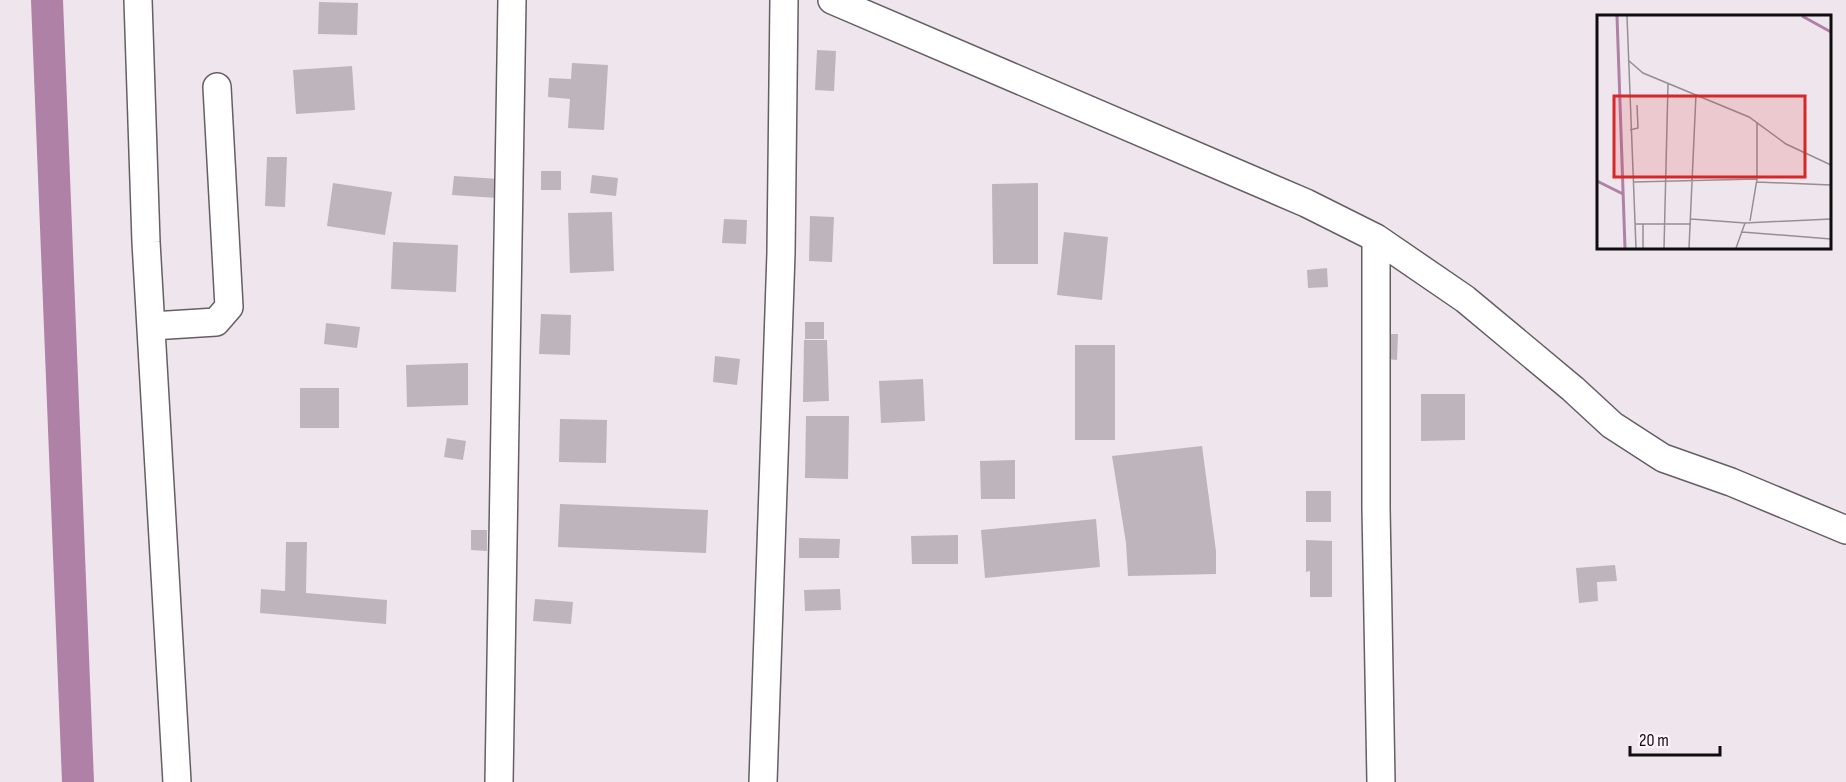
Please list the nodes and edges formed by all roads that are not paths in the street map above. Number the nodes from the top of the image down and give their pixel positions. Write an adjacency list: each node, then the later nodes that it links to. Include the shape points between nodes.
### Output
1 (138, 0): 7 (street)
2 (512, 0): 10 (street)
3 (784, 0): 11 (street, via 780,265)
4 (832, 0): 6 (street, via 1306,203)
5 (217, 87): 7 (street, via 229,308 216,322)
6 (1376, 238): 8 (street, via 1465,300 1612,425 1663,458); 12 (street)
7 (152, 326): 9 (street)
8 (1846, 530)
9 (177, 782)
10 (499, 782)
11 (763, 782)
12 (1381, 782)

